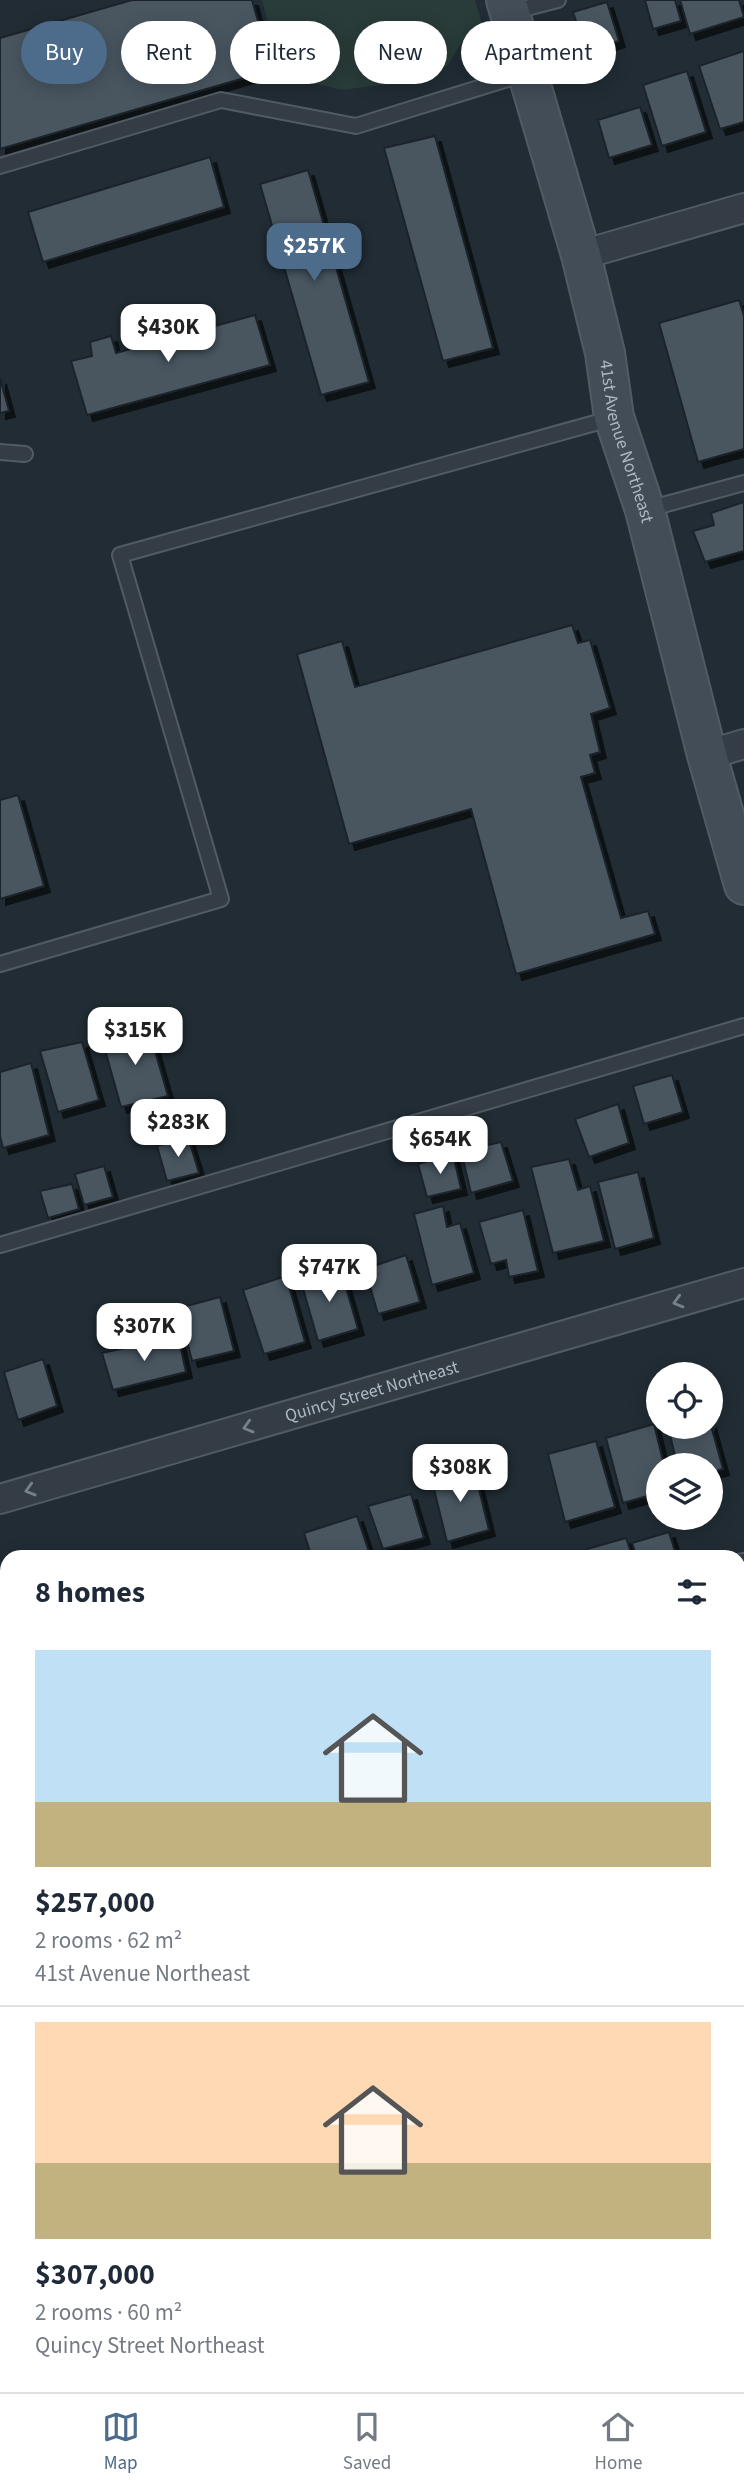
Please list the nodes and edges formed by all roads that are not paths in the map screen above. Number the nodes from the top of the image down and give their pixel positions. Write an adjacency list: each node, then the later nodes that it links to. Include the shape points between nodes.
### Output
1 (558, 0): 2 (lane)
2 (508, 6)
3 (491, 84): 5 (lane, via 355,126 221,100)
4 (530, 84): 7 (street, 41st Avenue Northeast)
5 (0, 166)
6 (744, 208): 7 (street)
7 (580, 255): 8 (street, 41st Avenue Northeast, via 605,353)
8 (614, 418): 12 (street, 41st Avenue Northeast); 16 (lane, via 120,555 221,899)
9 (0, 452): 10 (lane)
10 (25, 454)
11 (744, 483): 12 (lane)
12 (645, 510): 14 (street, 41st Avenue Northeast)
13 (744, 744): 14 (street)
14 (707, 755): 15 (street, 41st Avenue Northeast)
15 (744, 885)
16 (0, 964)
17 (744, 1026): 18 (lane)
18 (0, 1245)
19 (744, 1283): 20 (street, Quincy Street Northeast, one-way to 20)
20 (0, 1499)

